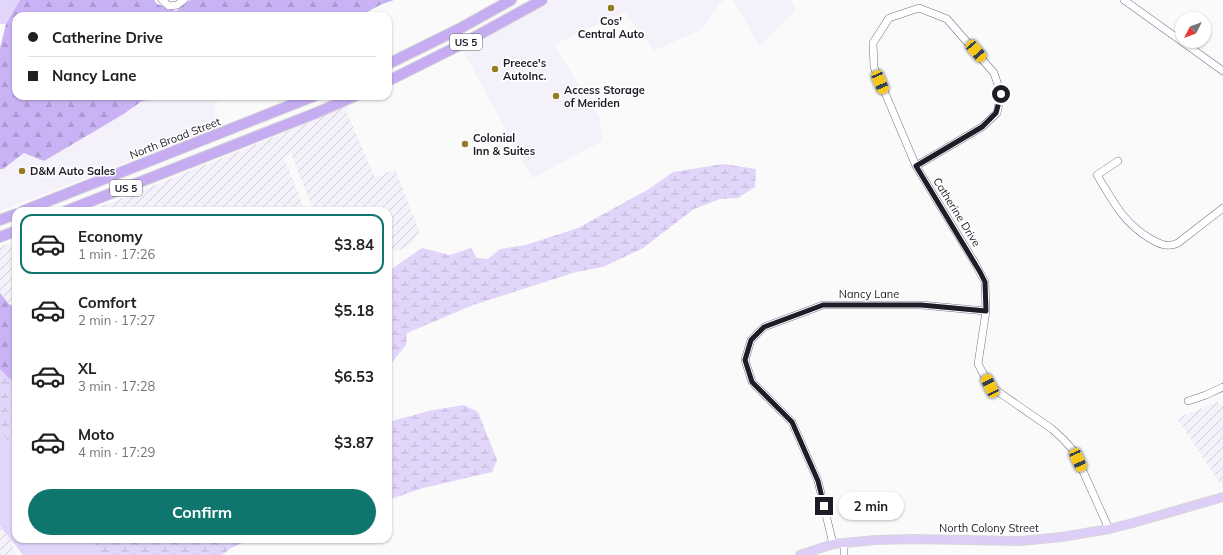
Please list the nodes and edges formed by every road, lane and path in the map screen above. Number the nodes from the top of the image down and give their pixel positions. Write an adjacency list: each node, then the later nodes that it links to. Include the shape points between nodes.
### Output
1 (162, 0): 2 (street, via 169,6 177,5)
2 (184, 0)
3 (542, 0): 8 (highway, US 5)
4 (1124, 0): 7 (street)
5 (508, 1): 6 (highway, US 5)
6 (392, 62)
7 (1223, 71)
8 (392, 79)
9 (304, 100): 11 (highway, North Broad Street / US 5)
10 (344, 100): 12 (highway, US 5)
11 (250, 122): 12 (highway); 15 (highway, North Broad Street / US 5)
12 (256, 136): 16 (highway, US 5)
13 (1118, 161): 17 (street, via 1097,175 1124,218 1141,233 1161,244 1172,246 1178,243)
14 (916, 166): 14 (street, Catherine Drive, via 982,127 996,113 1001,94 994,73 948,19 920,8 889,18 873,44 874,68); 22 (street, Catherine Drive, via 985,282)
15 (33, 207)
16 (76, 207)
17 (1223, 208)
18 (12, 216): 19 (highway)
19 (0, 220)
20 (12, 232): 21 (highway)
21 (0, 237)
22 (986, 311): 26 (street, Catherine Drive, via 978,364 990,386 1052,429 1072,449); 28 (street, Nancy Lane, via 921,305 823,305 764,327 751,340 745,360 752,382 792,422 818,481)
23 (1223, 387): 24 (street)
24 (1188, 400)
25 (1223, 497): 26 (main road, North Colony Street)
26 (1109, 529): 27 (main road, North Colony Street, via 1020,541 909,539)
27 (844, 543): 28 (main road, North Colony Street); 30 (street)
28 (833, 544): 29 (main road, North Colony Street)
29 (800, 555)
30 (844, 555)

